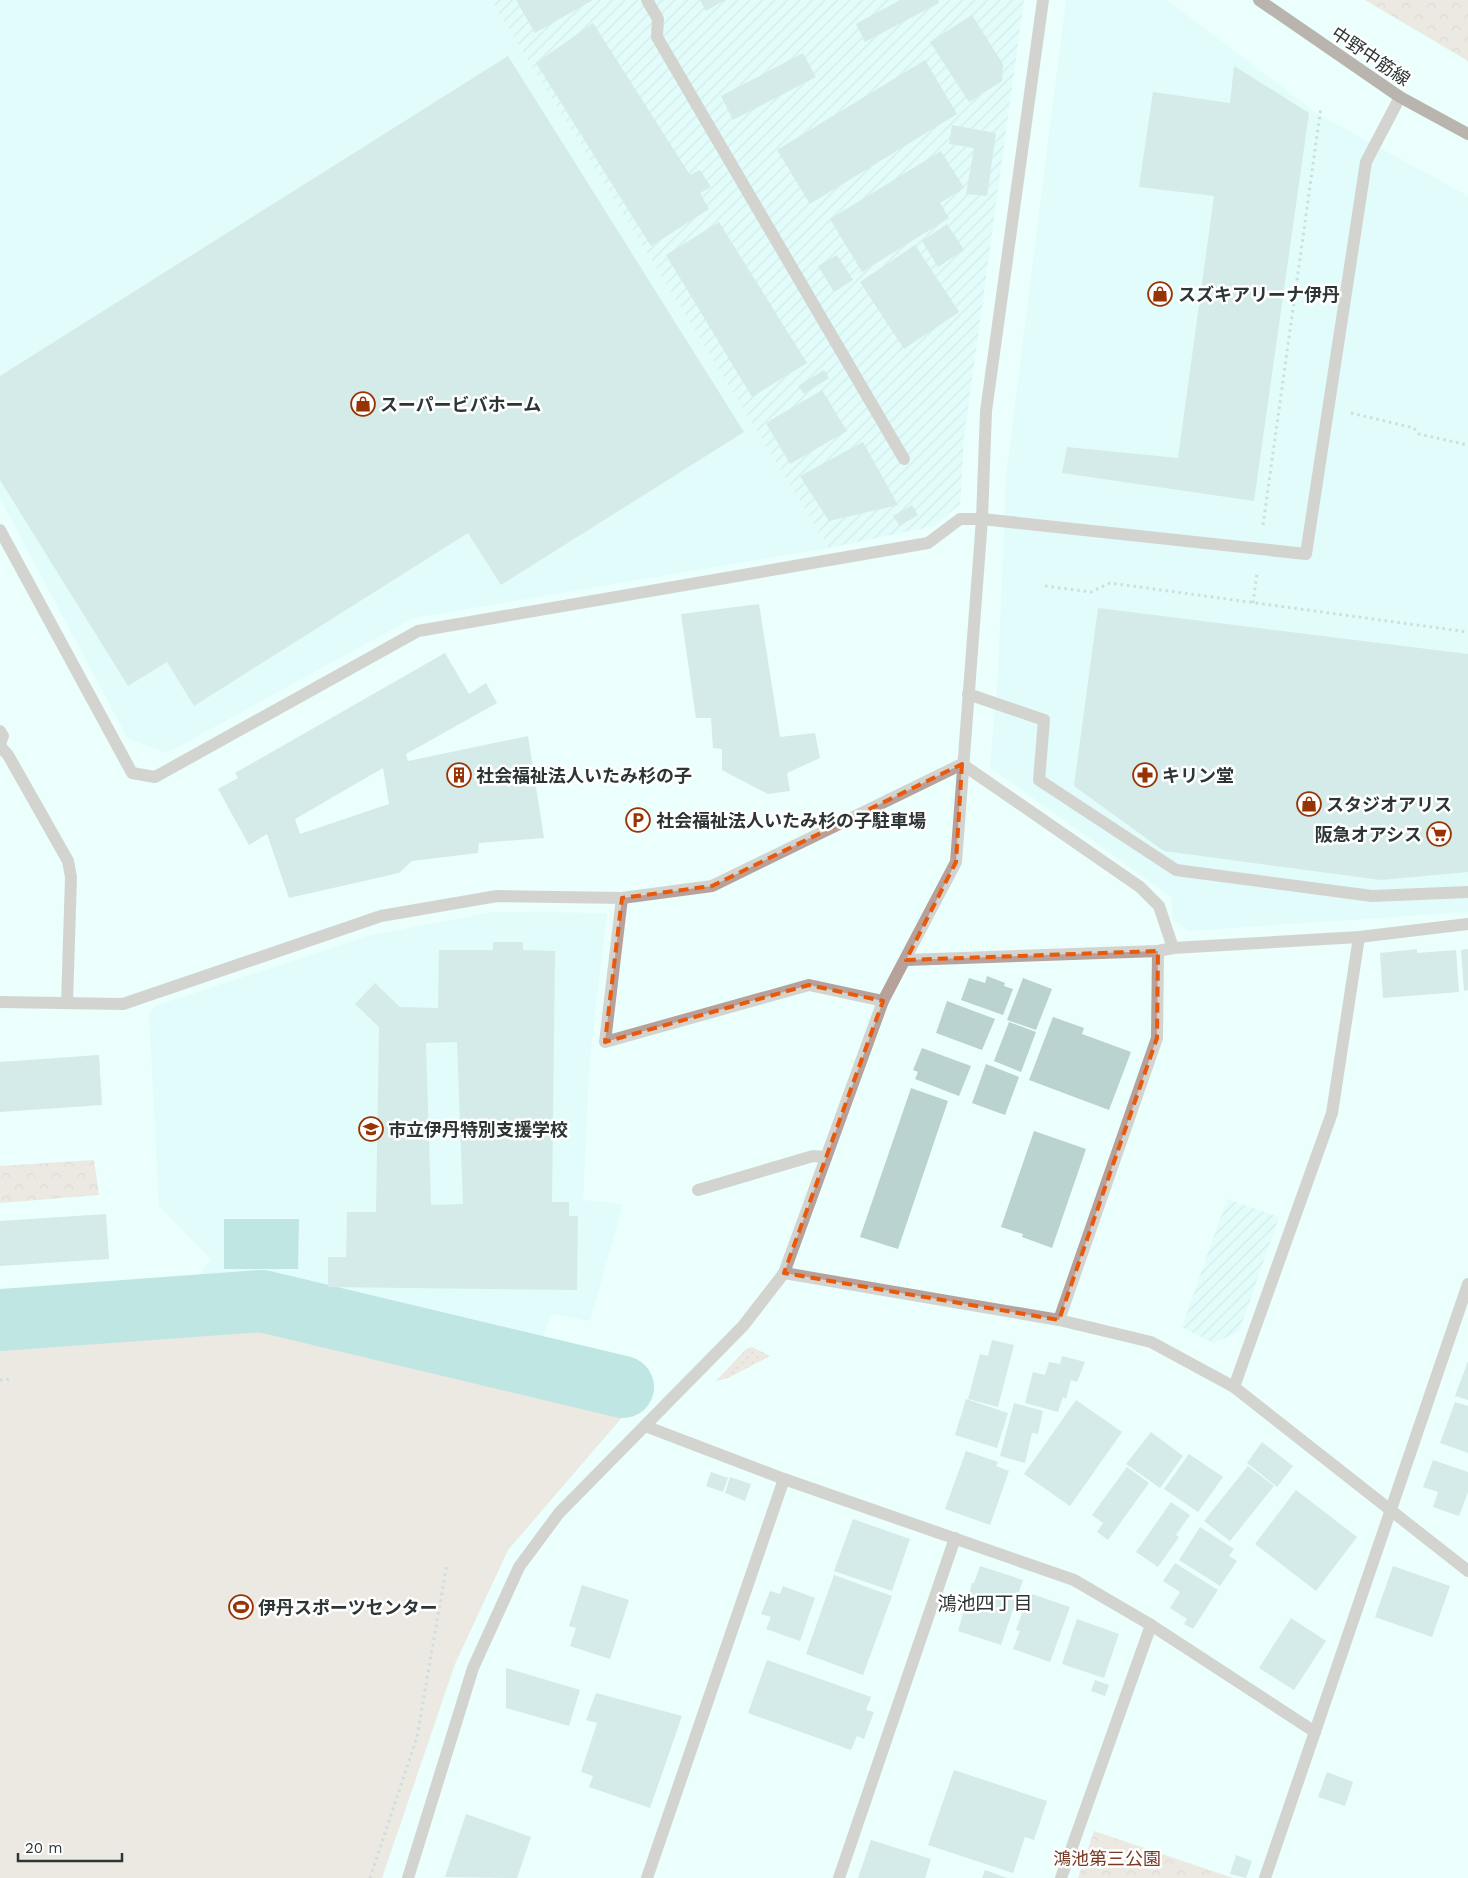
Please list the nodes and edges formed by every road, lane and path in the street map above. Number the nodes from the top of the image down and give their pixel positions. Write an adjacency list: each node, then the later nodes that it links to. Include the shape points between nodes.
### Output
1 (647, 0): 9 (street, via 658,19 657,37)
2 (1042, 0): 10 (street, via 986,411)
3 (1259, 0): 4 (main road, 中野中筋線)
4 (1400, 97): 6 (main road, 中野中筋線); 7 (street, via 1366,162)
5 (1321, 107): 12 (path)
6 (1468, 134)
7 (1328, 410): 8 (path, via 1414,428 1419,434); 12 (street, via 1306,554)
8 (1468, 445)
9 (904, 459)
10 (982, 519): 11 (street, via 960,519 928,543 418,631 155,777 132,773); 12 (street); 16 (street)
11 (0, 530)
12 (1260, 549): 14 (path)
13 (1045, 586): 14 (path, via 1090,592 1110,583)
14 (1253, 603): 15 (path)
15 (1468, 632)
16 (968, 694): 19 (street); 20 (street, via 1044,720 1039,780 1176,870 1372,896)
17 (0, 731): 18 (street, via 3,736)
18 (0, 745): 29 (street, via 68,861 71,877)
19 (962, 764): 21 (street, via 712,886); 24 (street, via 1140,887 1159,906); 26 (street, via 956,862)
20 (1468, 892)
21 (622, 898): 27 (street, via 605,1042 809,985); 29 (street, via 497,896 381,916 123,1004)
22 (1468, 924): 23 (street)
23 (1359, 937): 24 (street); 37 (street, via 1332,1113)
24 (1173, 948): 25 (street)
25 (1158, 951): 26 (street); 34 (street, via 1157,1038)
26 (906, 960): 27 (street)
27 (883, 1001): 30 (street)
28 (0, 1002): 29 (street)
29 (67, 1003)
30 (826, 1157): 31 (street, via 813,1156); 32 (street)
31 (698, 1190)
32 (784, 1273): 34 (street); 38 (street, via 743,1326)
33 (1468, 1284): 40 (street)
34 (1059, 1320): 37 (street, via 1151,1342)
35 (12, 1379): 36 (path)
36 (0, 1380)
37 (1234, 1387): 40 (street)
38 (645, 1426): 39 (street); 47 (street, via 559,1512 519,1567 473,1668)
39 (784, 1479): 41 (street); 48 (street)
40 (1390, 1512): 43 (street); 45 (street)
41 (955, 1538): 44 (street, via 1074,1580); 49 (street)
42 (447, 1564): 46 (path, via 416,1737)
43 (1468, 1571)
44 (1150, 1625): 45 (street); 50 (street)
45 (1315, 1732): 51 (street)
46 (370, 1878)
47 (408, 1878)
48 (647, 1878)
49 (839, 1878)
50 (1061, 1878)
51 (1265, 1878)

